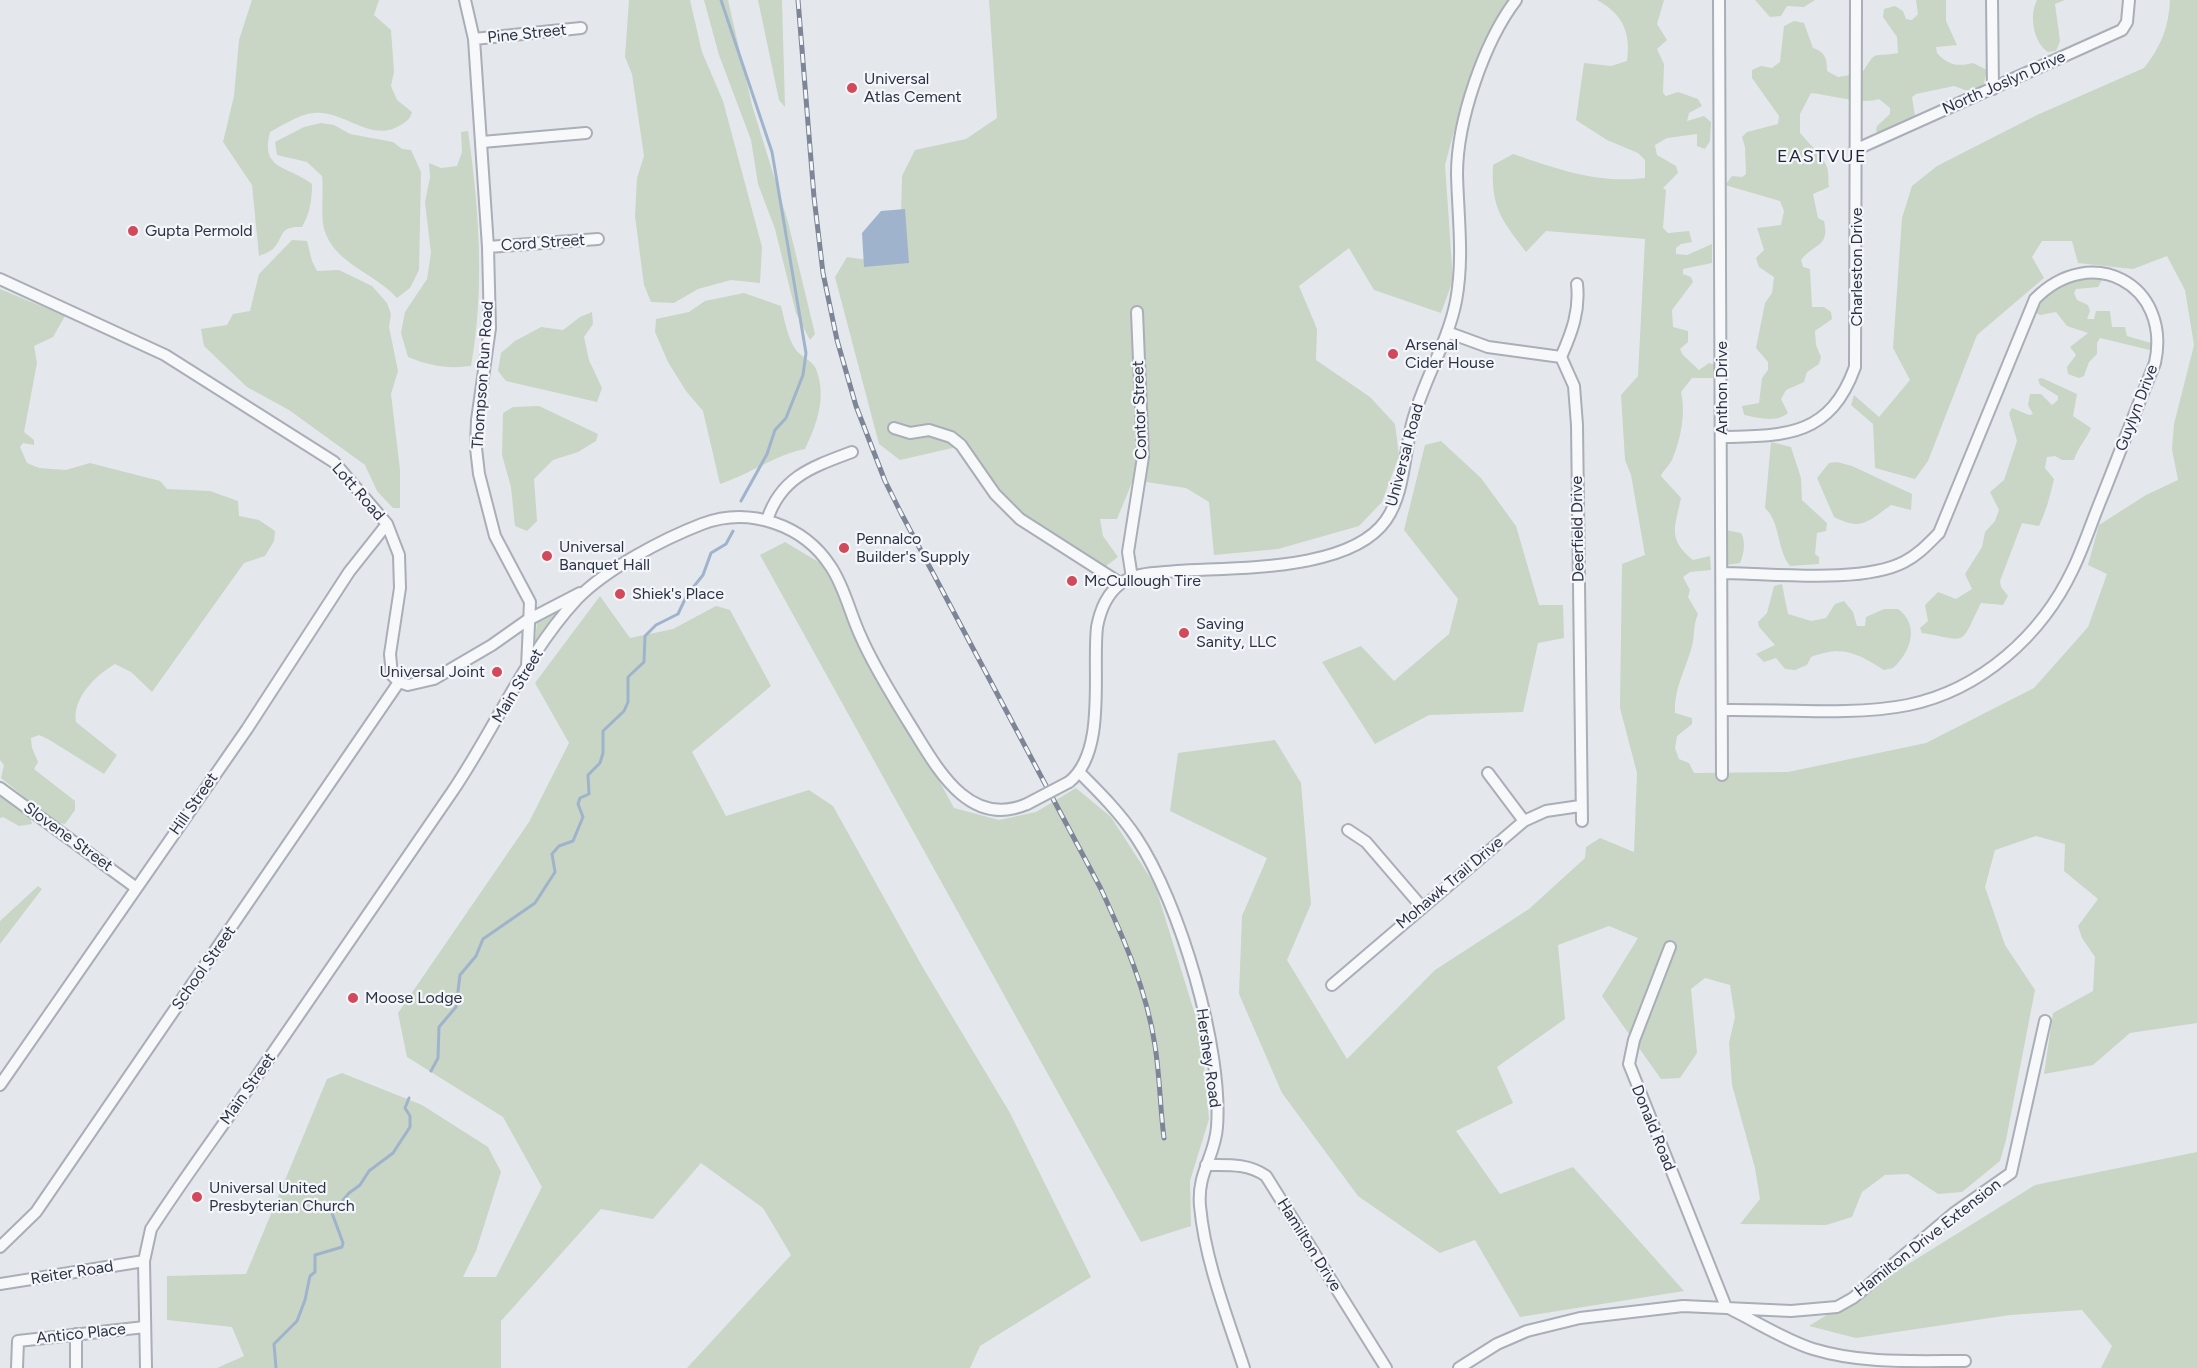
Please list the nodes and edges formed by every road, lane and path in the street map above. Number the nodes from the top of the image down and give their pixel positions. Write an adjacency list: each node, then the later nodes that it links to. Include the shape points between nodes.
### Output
1 (465, 0): 8 (street, Thompson Run Road)
2 (1516, 0): 18 (street, Universal Road, via 1481,65 1459,148 1460,274)
3 (1719, 0): 21 (street, Anthon Drive)
4 (1856, 0): 12 (street, Charleston Drive)
5 (1992, 0): 9 (street)
6 (2129, 0): 9 (street, North Joslyn Drive, via 2122,30)
7 (581, 28): 8 (street, Pine Street)
8 (474, 39): 11 (street, Thompson Run Road)
9 (1993, 89): 12 (street, North Joslyn Drive)
10 (586, 133): 11 (street)
11 (482, 142): 14 (street, Thompson Run Road)
12 (1857, 149): 21 (street, Charleston Drive, via 1857,342 1855,367 1847,389 1828,414 1806,428 1782,435)
13 (598, 239): 14 (street, Cord Street)
14 (488, 247): 29 (street, Thompson Run Road, via 490,328 477,420 478,474 495,536 530,602)
15 (0, 279): 24 (street, Lott Road, via 165,355 205,380 334,462)
16 (1577, 284): 19 (street, via 1579,304)
17 (1137, 312): 26 (street, Contor Street, via 1143,457 1128,552)
18 (1447, 332): 19 (street, via 1488,347); 26 (street, Universal Road, via 1418,402 1395,499 1377,532 1343,551 1294,561)
19 (1561, 357): 37 (street, Deerfield Drive, via 1574,386 1577,425)
20 (894, 428): 27 (street, via 910,433 929,430 951,437 995,494 1020,519)
21 (1722, 436): 25 (street, Anthon Drive)
22 (852, 452): 23 (street, via 795,477 776,500)
23 (767, 520): 28 (street, Main Street, via 757,517 706,522); 33 (street, Main Street, bridge, via 798,534 832,568 860,636 888,689 948,783 982,807 1010,810 1069,782)
24 (387, 524): 31 (street, Lott Road, via 399,555 390,654 392,675); 41 (street, Hill Street, via 349,572 247,729)
25 (1722, 573): 32 (street, Anthon Drive); 32 (street, Guylyn Drive, via 1856,573 1903,563 1923,550 1939,533 2035,299 2062,277 2094,272 2121,279 2141,295 2159,336 2155,363 2074,569 2043,619 2024,640 1966,684 1907,705)
26 (1132, 578): 27 (street, Universal Road)
27 (1120, 583): 33 (street, via 1099,618 1091,747)
28 (586, 590): 29 (street); 30 (street, Main Street)
29 (531, 618): 30 (street, Thompson Run Road); 31 (street, via 434,679 408,685)
30 (527, 667): 49 (street, Main Street, via 464,775 151,1229)
31 (399, 682): 48 (street, School Street, via 36,1212)
32 (1722, 710): 35 (street, Anthon Drive)
33 (1080, 772): 47 (street, Hershey Road, via 1137,838 1180,929 1205,1019 1216,1093 1217,1129)
34 (1488, 773): 38 (street)
35 (1722, 775)
36 (0, 788): 41 (street, Slovene Street)
37 (1580, 806): 38 (street, Mohawk Trail Drive, via 1546,811); 39 (street, Deerfield Drive)
38 (1524, 821): 42 (street, Mohawk Trail Drive)
39 (1582, 821)
40 (1348, 830): 42 (street, via 1366,842)
41 (135, 887): 46 (street, Hill Street)
42 (1421, 906): 44 (street, Mohawk Trail Drive)
43 (1670, 947): 51 (street, Donald Road, via 1634,1040 1629,1064)
44 (1332, 985)
45 (2045, 1022): 51 (street, Hamilton Drive Extension, via 2011,1173 1837,1307 1791,1311)
46 (0, 1084)
47 (1206, 1165): 58 (street, Hershey Road, via 1199,1182 1202,1222); 59 (street, Hamilton Drive, via 1256,1168 1266,1176)
48 (0, 1247)
49 (144, 1261): 50 (street, Reiter Road); 52 (street, Main Street)
50 (0, 1284)
51 (1726, 1306): 54 (street, Hamilton Drive Extension, via 1812,1348 1854,1358); 60 (street, Hamilton Drive Extension, via 1683,1306 1580,1318 1527,1331)
52 (145, 1327): 53 (street, Antico Place); 57 (street, Main Street)
53 (76, 1334): 55 (street, Antico Place, via 18,1341); 56 (street)
54 (1965, 1361)
55 (17, 1368)
56 (76, 1368)
57 (146, 1368)
58 (1243, 1368)
59 (1386, 1368)
60 (1459, 1368)

